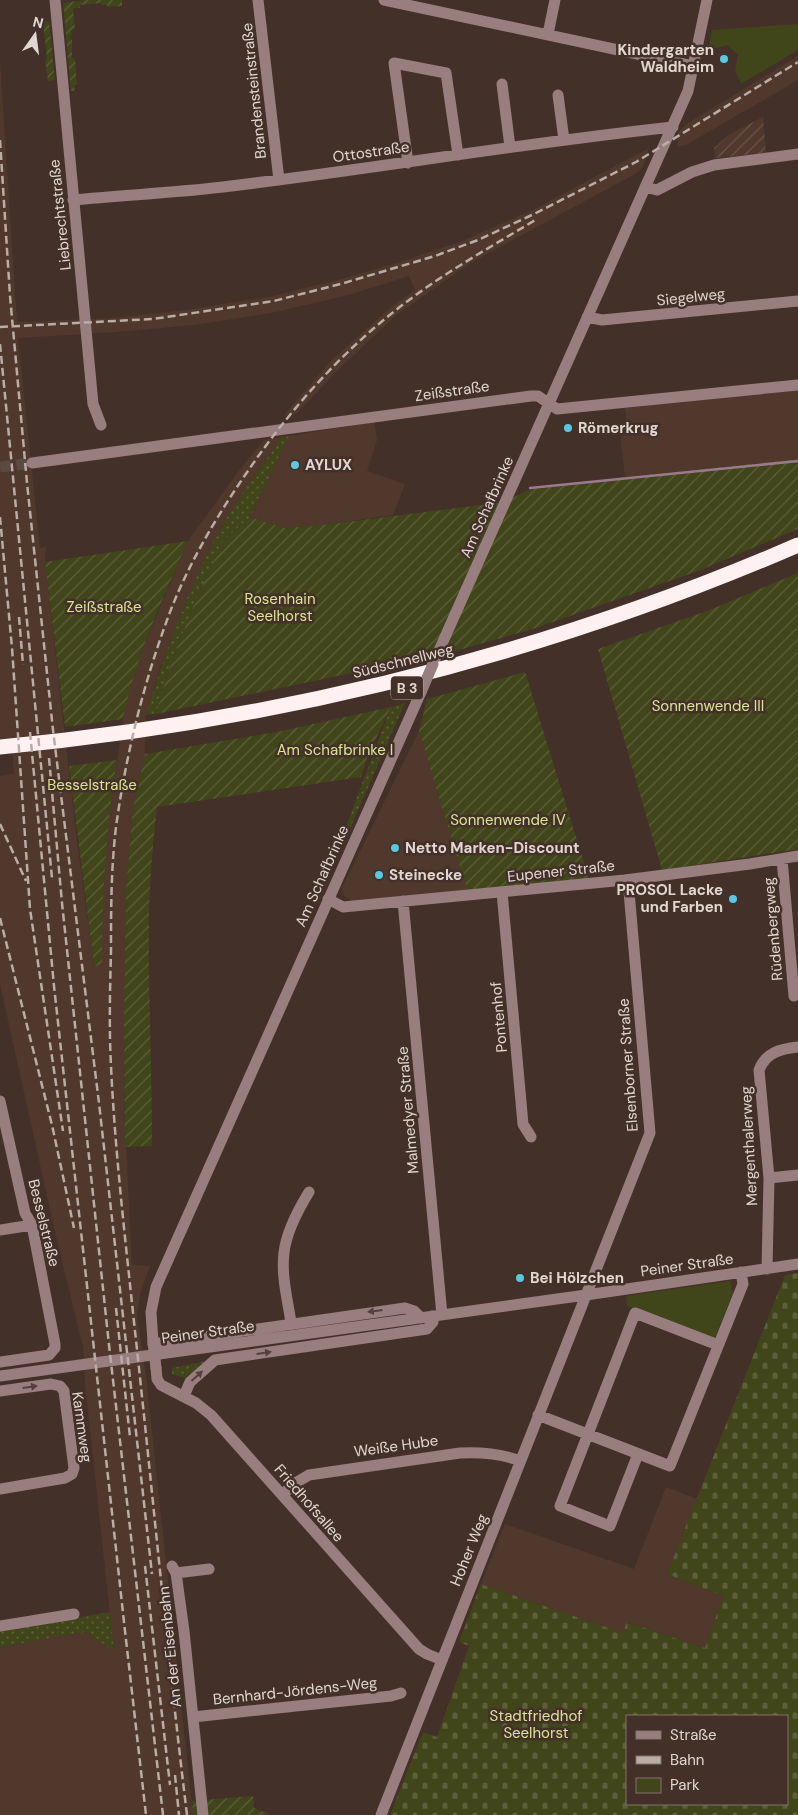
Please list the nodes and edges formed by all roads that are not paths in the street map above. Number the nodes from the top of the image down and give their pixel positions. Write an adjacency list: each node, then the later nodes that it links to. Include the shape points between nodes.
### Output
1 (54, 0): 19 (street, Liebrechtstraße)
2 (258, 0): 17 (street, Brandensteinstraße)
3 (384, 0): 6 (street)
4 (555, 0): 7 (street)
5 (707, 0): 8 (street, Am Schafbrinke)
6 (408, 2): 7 (street)
7 (548, 34): 8 (street)
8 (693, 66): 11 (street, Am Schafbrinke, via 688,91)
9 (502, 84): 13 (street)
10 (558, 95): 12 (street)
11 (672, 127): 12 (street, Ottostraße); 18 (street, Am Schafbrinke)
12 (564, 140): 13 (street, Ottostraße)
13 (510, 147): 15 (street, Ottostraße)
14 (798, 154): 18 (street, via 714,164 657,190)
15 (458, 155): 16 (street, Ottostraße); 16 (street, via 446,73 394,63)
16 (408, 163): 17 (street, Ottostraße)
17 (279, 180): 19 (street, Ottostraße)
18 (645, 187): 21 (street, Am Schafbrinke)
19 (73, 200): 24 (street, Liebrechtstraße, via 93,404)
20 (798, 301): 21 (street, Siegelweg, via 602,320)
21 (587, 317): 23 (street, Am Schafbrinke)
22 (798, 384): 23 (street, via 557,409)
23 (548, 403): 25 (street, Zeißstraße, via 538,396 531,396); 34 (street, Am Schafbrinke, bridge)
24 (101, 426)
25 (32, 463)
26 (798, 545): 28 (highway, Südschnellweg / B 3, via 662,600 548,639 388,684 190,724)
27 (798, 554): 29 (highway, Südschnellweg / B 3, via 665,608 441,679 326,707 192,733)
28 (0, 747)
29 (0, 756)
30 (798, 856): 31 (street, Eupener Straße)
31 (782, 859): 32 (street, Eupener Straße); 36 (street, Rüdenbergweg)
32 (628, 880): 33 (street, Eupener Straße); 48 (street, Elsenborner Straße, via 650,1133)
33 (502, 892): 35 (street, Eupener Straße); 39 (street, Pontenhof, via 523,1124)
34 (328, 899): 35 (street, Eupener Straße, via 344,907); 51 (street, Am Schafbrinke, via 156,1287 150,1312)
35 (403, 901): 49 (street, Malmedyer Straße)
36 (794, 996)
37 (798, 1047): 41 (street, Mergenthalerweg, via 771,1053 762,1062 760,1070)
38 (0, 1101): 43 (street, Besselstraße, via 25,1213)
39 (532, 1136)
40 (798, 1175): 41 (street)
41 (769, 1178): 46 (street, Mergenthalerweg)
42 (309, 1192): 50 (street, via 300,1206 284,1253)
43 (32, 1226): 44 (street); 53 (street, Besselstraße, via 55,1344 48,1355)
44 (0, 1230)
45 (798, 1264): 46 (street, Peiner Straße)
46 (767, 1269): 47 (street, Peiner Straße)
47 (741, 1272): 48 (street, Peiner Straße); 52 (street, via 743,1284)
48 (586, 1296): 49 (street, Peiner Straße); 58 (street, Hoher Weg)
49 (431, 1316): 50 (street, Peiner Straße, one-way to 50, via 405,1308); 55 (street, Peiner Straße); 57 (street, Peiner Straße, one-way to 49, via 190,1382 215,1360 427,1329 433,1322)
50 (291, 1323): 51 (street, Peiner Straße)
51 (156, 1343): 54 (street, Am Schafbrinke, bridge)
52 (718, 1345): 59 (street, via 635,1313); 60 (street, via 670,1466)
53 (0, 1362)
54 (156, 1368): 57 (street, Friedhofsallee, via 161,1385)
55 (0, 1376)
56 (0, 1391): 62 (street, Kammweg, one-way to 62, via 51,1384 60,1386 64,1391 74,1468 72,1474 65,1478)
57 (184, 1396): 63 (street, Friedhofsallee, via 202,1407)
58 (538, 1415): 59 (street); 61 (street, Hoher Weg)
59 (588, 1435): 60 (street); 60 (street, via 560,1506 610,1526)
60 (638, 1454)
61 (520, 1461): 63 (street, Weiße Hube, via 481,1452 362,1466 309,1475); 67 (street, Hoher Weg)
62 (0, 1489)
63 (282, 1495): 67 (street, Friedhofsallee, via 419,1649)
64 (209, 1569): 69 (street, An der Eisenbahn, via 174,1570 184,1631)
65 (74, 1614): 66 (street)
66 (0, 1626)
67 (442, 1660): 71 (street, Hoher Weg)
68 (401, 1693): 69 (street, Bernhard-Jördens-Weg)
69 (192, 1717): 70 (street)
70 (203, 1815)
71 (381, 1815)

